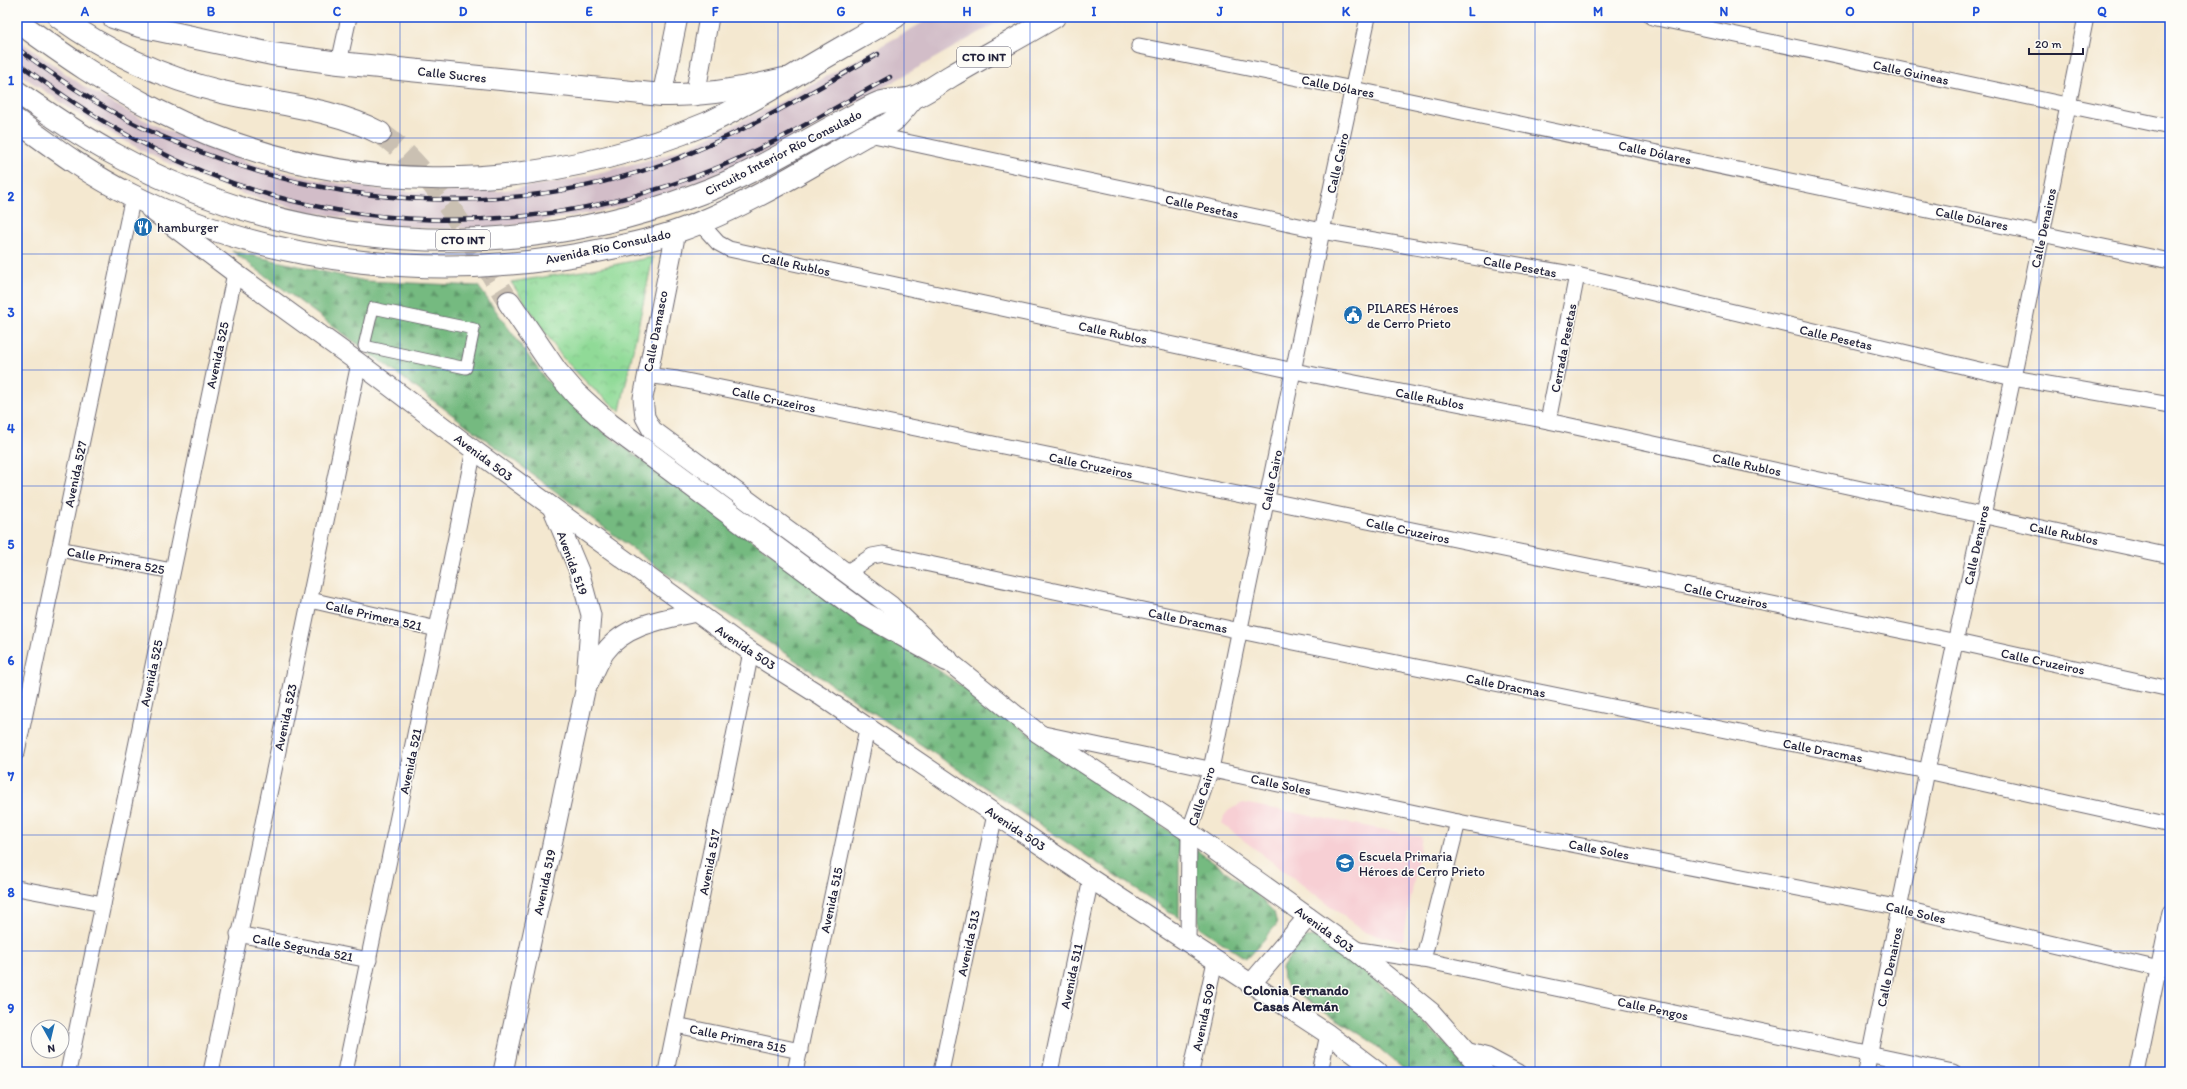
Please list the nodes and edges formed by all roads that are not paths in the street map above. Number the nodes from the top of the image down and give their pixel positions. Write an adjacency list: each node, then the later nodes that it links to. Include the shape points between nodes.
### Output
1 (59, 17): 23 (main road, via 109,48 162,73 220,91 366,125)
2 (113, 17): 13 (main road, Calle Sucres, via 140,26 272,54)
3 (349, 17): 13 (street)
4 (678, 17): 17 (street)
5 (709, 17): 18 (street)
6 (895, 17): 14 (main road)
7 (1054, 17): 19 (main road, Avenida Río Consulado / CTO INT)
8 (1368, 17): 15 (street, Calle Cairo)
9 (1652, 17): 20 (street, Calle Guineas)
10 (2086, 17): 20 (street, Calle Denairos)
11 (17, 21): 14 (main road, via 73,62 115,88 158,112 208,134 255,150 306,163 354,173 402,178 454,179 513,174 613,157 709,122 754,100)
12 (1139, 46): 15 (street, Calle Dólares)
13 (339, 63): 17 (main road, Calle Sucres)
14 (793, 76): 18 (main road, Calle Sucres, via 757,86)
15 (1354, 89): 27 (street, Calle Cairo); 29 (street, Calle Dólares)
16 (17, 92): 19 (main road, Circuito Interior Río Consulado / CTO INT, via 116,155 182,186 218,199 300,224 377,236 465,240 551,234 664,207 743,175 880,102)
17 (662, 95): 18 (main road, Calle Sucres)
18 (695, 96)
19 (913, 98): 24 (main road, Avenida Río Consulado / CTO INT, via 893,121)
20 (2069, 106): 22 (street, Calle Guineas); 29 (street, Calle Denairos)
21 (17, 121): 25 (main road, Avenida Río Consulado / CTO INT, via 98,178)
22 (2170, 127)
23 (380, 133)
24 (869, 134): 26 (main road, Avenida Río Consulado / CTO INT, via 758,196); 27 (street, Calle Pesetas)
25 (133, 196): 28 (main road, Avenida Río Consulado / CTO INT, via 218,231 261,243 308,253 386,264 462,267 541,261 622,246); 31 (street, Avenida 503); 46 (street, Avenida 527)
26 (700, 223): 28 (main road, Avenida Río Consulado / CTO INT); 36 (street, Calle Rublos, via 723,248)
27 (1322, 231): 32 (street, Calle Pesetas); 36 (street, Calle Cairo)
28 (676, 232): 37 (street, Calle Damasco)
29 (2042, 233): 30 (street, Calle Dólares); 38 (street, Calle Denairos)
30 (2170, 261)
31 (234, 273): 34 (street, Avenida 503); 48 (street, Avenida 525)
32 (1577, 275): 38 (street, Calle Pesetas); 40 (street, Cerrada Pesetas)
33 (509, 302): 56 (main road, via 556,371 576,394 609,424 865,614)
34 (359, 363): 42 (street, Avenida 503); 50 (street, Avenida 523)
35 (466, 368): 35 (street, via 474,329 373,308 364,346)
36 (1294, 371): 40 (street, Calle Rublos); 43 (street, Calle Cairo)
37 (646, 375): 41 (street, Calle Damasco, via 643,398 645,417); 43 (street, Calle Cruzeiros, via 677,379)
38 (2013, 378): 39 (street, Calle Pesetas); 45 (street, Calle Denairos)
39 (2170, 406)
40 (1548, 421): 45 (street, Calle Rublos)
41 (652, 430): 49 (street, Avenida 503)
42 (474, 450): 44 (street, Avenida 503); 52 (street, Avenida 521)
43 (1266, 502): 53 (street, Calle Cairo); 54 (street, Calle Cruzeiros)
44 (552, 507): 51 (street, Avenida 503); 58 (street, Avenida 519, via 579,571 591,615)
45 (1982, 516): 47 (street, Calle Rublos); 54 (street, Calle Denairos)
46 (59, 549): 48 (street, Calle Primera 525); 61 (street, Avenida 527)
47 (2170, 556)
48 (172, 571): 70 (street, Avenida 525)
49 (846, 573): 53 (street, Calle Dracmas, via 876,554 883,554); 56 (street, Avenida 503, via 892,606)
50 (310, 600): 52 (street, Calle Primera 521); 74 (street, Avenida 523)
51 (696, 612): 55 (street, Avenida 503); 58 (street, Avenida 519, via 653,621 618,638 605,652)
52 (438, 629): 77 (street, Avenida 521)
53 (1240, 631): 62 (street, Calle Cairo); 63 (street, Calle Dracmas)
54 (1956, 642): 57 (street, Calle Cruzeiros); 63 (street, Calle Denairos)
55 (751, 652): 59 (street, Avenida 503, via 821,696); 82 (street, Avenida 517)
56 (947, 660): 60 (street, Avenida 503)
57 (2170, 689)
58 (585, 691): 90 (street, Avenida 519)
59 (867, 729): 64 (street, Avenida 503); 85 (street, Avenida 515)
60 (1038, 733): 62 (street, Calle Soles); 67 (street, Avenida 503)
61 (17, 752)
62 (1211, 769): 65 (street, Calle Soles); 67 (street, Calle Cairo)
63 (1927, 771): 66 (street, Calle Dracmas); 71 (street, Calle Denairos)
64 (995, 814): 68 (street, Avenida 503); 93 (street, Avenida 513)
65 (1458, 822): 71 (street, Calle Soles); 78 (street)
66 (2170, 825)
67 (1189, 832): 73 (street, Avenida 503); 75 (street, Calle Cairo)
68 (1091, 879): 75 (street, Avenida 503); 94 (street, Avenida 511)
69 (17, 888): 70 (street)
70 (103, 904): 87 (street, Avenida 525)
71 (1901, 908): 80 (street, Calle Soles); 86 (street, Calle Denairos)
72 (2170, 912): 80 (street)
73 (1308, 917): 76 (street, Avenida 503); 81 (street)
74 (238, 934): 77 (street, Calle Segunda 521); 88 (street, Avenida 523)
75 (1188, 943): 79 (street, Avenida 503)
76 (1353, 949): 78 (street, Calle Pengos); 84 (street, Avenida 503, via 1431,1012)
77 (369, 960): 89 (street, Avenida 521)
78 (1423, 960): 86 (street, Calle Pengos)
79 (1215, 961): 81 (street, Avenida 503); 95 (street, Avenida 509)
80 (2158, 968): 102 (street)
81 (1250, 985): 83 (street, Avenida 503)
82 (676, 1025): 85 (street, Calle Primera 515); 91 (street, Avenida 517)
83 (1328, 1034): 96 (street); 97 (street, Avenida 503)
84 (1466, 1050): 98 (street, Avenida 503); 99 (street, via 1488,1056)
85 (800, 1051): 92 (street, Avenida 515)
86 (1871, 1054): 100 (street, Calle Denairos); 101 (street, Calle Pengos)
87 (68, 1072)
88 (211, 1072)
89 (346, 1072)
90 (503, 1072)
91 (666, 1072)
92 (796, 1072)
93 (941, 1072)
94 (1050, 1072)
95 (1191, 1072)
96 (1320, 1072)
97 (1378, 1072)
98 (1484, 1072)
99 (1518, 1072)
100 (1866, 1072)
101 (1954, 1072)
102 (2138, 1072)

